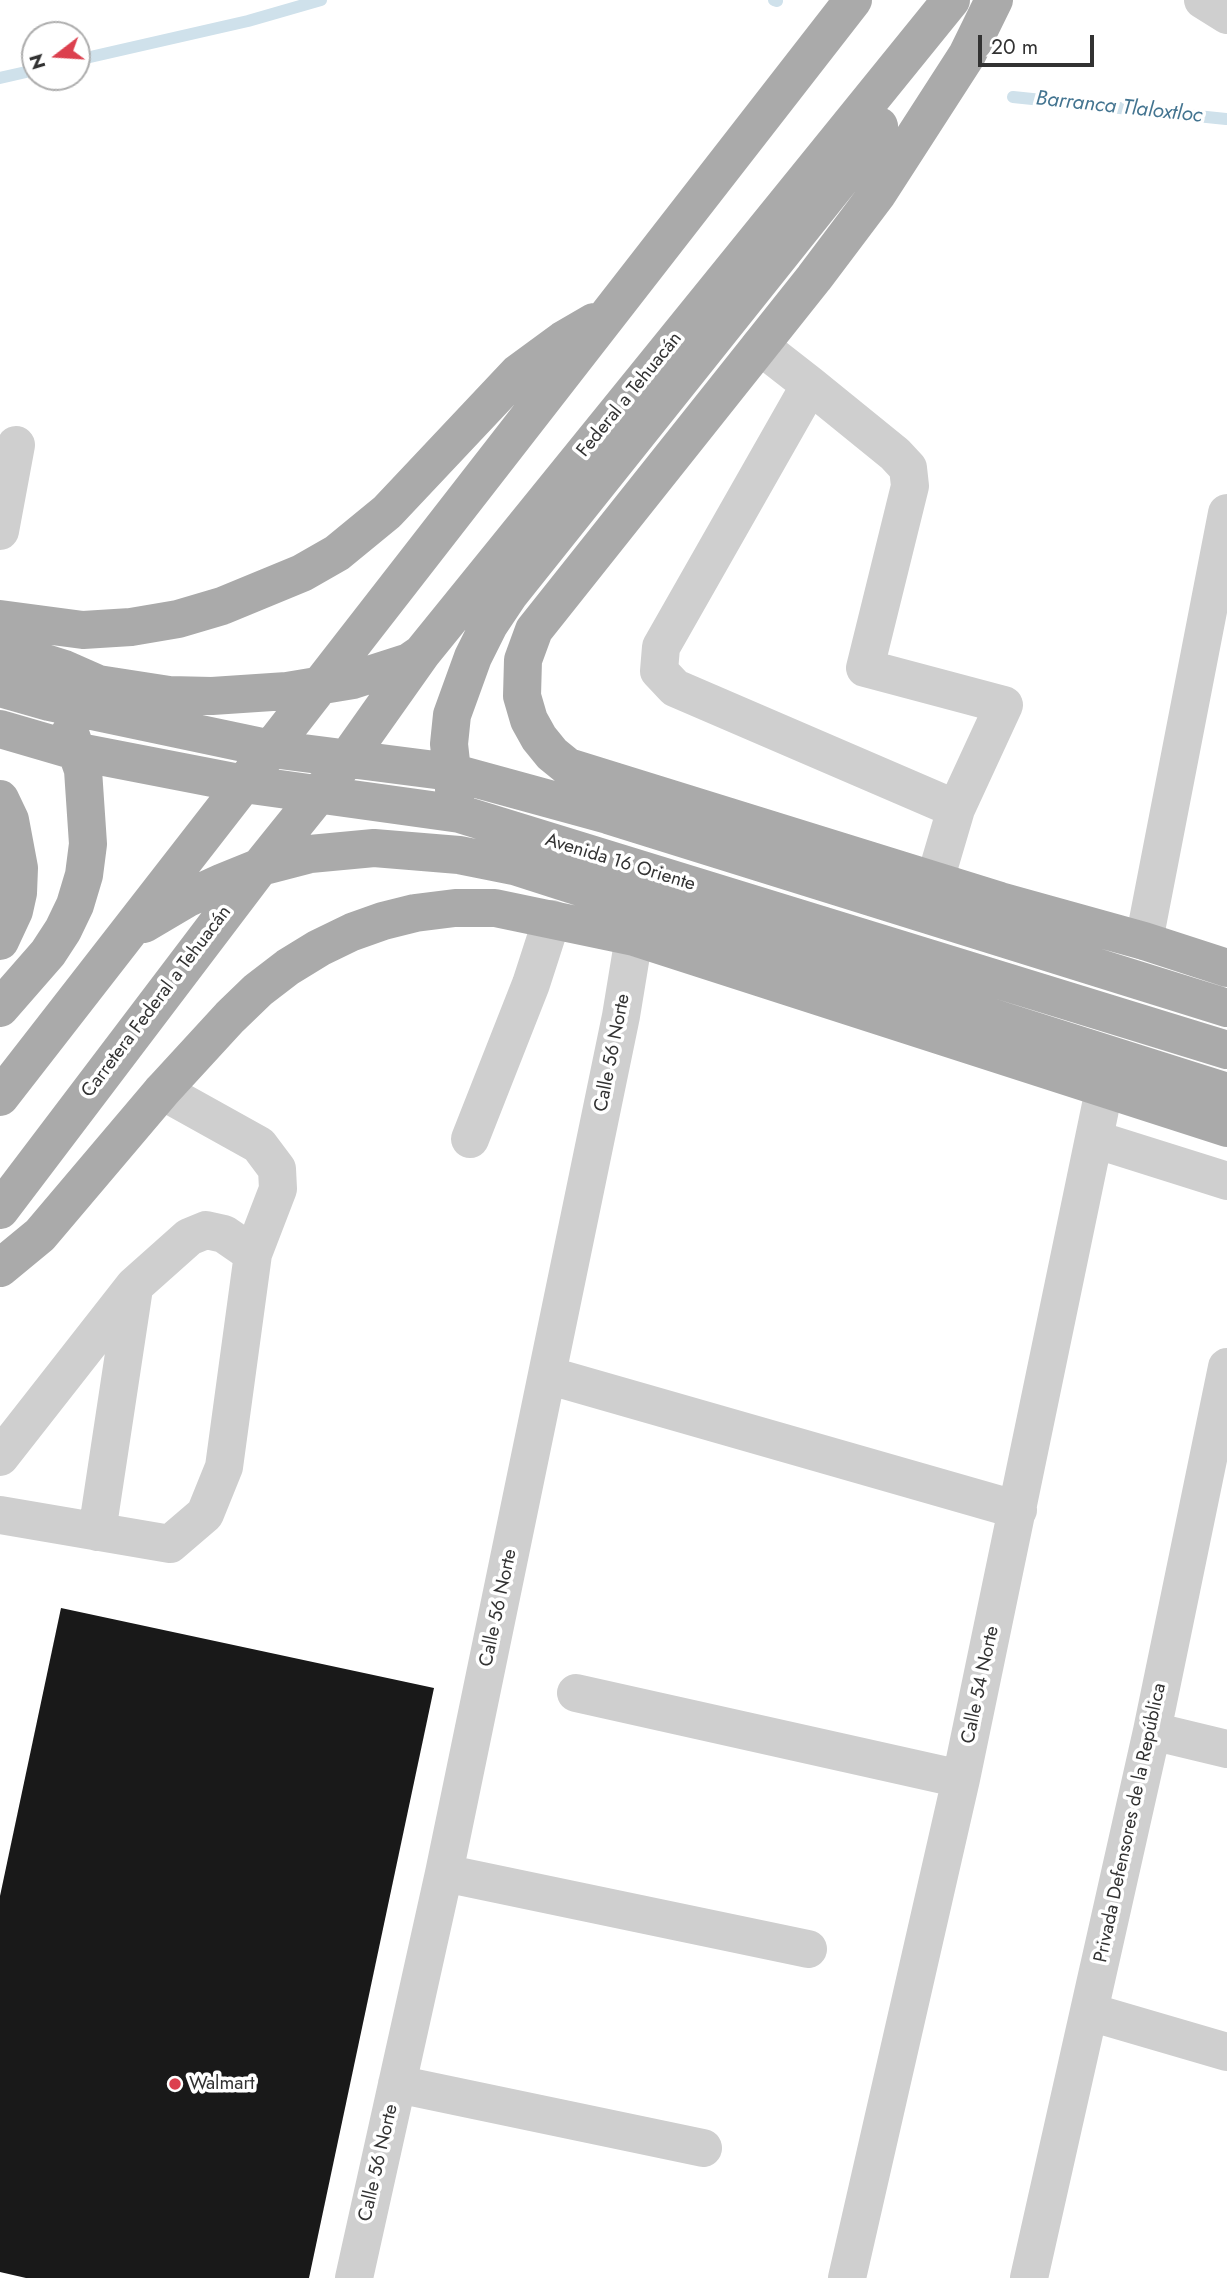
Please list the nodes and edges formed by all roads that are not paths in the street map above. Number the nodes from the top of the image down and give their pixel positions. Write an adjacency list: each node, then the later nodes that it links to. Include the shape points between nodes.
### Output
1 (853, 0): 7 (main road)
2 (951, 0): 15 (main road, Federal a Tehuacán)
3 (965, 0): 23 (main road, via 845,174 489,625 456,700 449,744)
4 (994, 0): 8 (main road, via 967,55 878,193)
5 (1203, 0): 6 (street)
6 (1227, 15)
7 (611, 313): 13 (main road, via 518,373 387,512 337,553 302,573 222,606 131,627 83,630); 16 (main road)
8 (760, 346): 9 (street); 31 (main road, via 534,630 522,673 529,720 552,754 568,767)
9 (810, 385): 27 (street, via 908,468 910,486 865,668 1004,705); 27 (street, via 661,647 659,671 675,688)
10 (16, 444): 12 (street)
11 (1227, 513): 36 (street)
12 (0, 531)
13 (0, 619)
14 (0, 649): 16 (main road, via 97,684 157,693 212,696)
15 (422, 653): 16 (main road, via 384,671); 22 (main road, Federal a Tehuacán)
16 (321, 686): 20 (main road)
17 (0, 688): 18 (main road)
18 (49, 702): 20 (main road); 21 (main road)
19 (0, 729): 21 (main road, Avenida 16 Oriente)
20 (272, 749): 22 (main road); 24 (main road)
21 (79, 752): 24 (main road, Avenida 16 Oriente); 40 (main road, via 88,844 75,905 48,953)
22 (347, 759): 23 (main road); 25 (main road, Federal a Tehuacán)
23 (451, 772): 28 (main road); 39 (main road, via 621,819)
24 (244, 784): 25 (main road, Avenida 16 Oriente); 33 (main road)
25 (316, 796): 28 (main road, Avenida 16 Oriente); 30 (main road, Carretera Federal a Tehuacán)
26 (0, 799): 35 (main road, via 10,820 19,868 14,911)
27 (956, 809): 31 (street)
28 (460, 814): 29 (main road); 38 (main road, Avenida 16 Oriente)
29 (485, 860): 30 (main road, via 374,848 310,854); 32 (main road, via 505,881); 41 (main road, via 546,876)
30 (260, 867): 33 (main road, via 188,898); 51 (main road, Carretera Federal a Tehuacán)
31 (935, 880): 36 (main road)
32 (563, 921): 34 (main road); 44 (main road, via 495,908 455,908 415,913 352,932 288,967 258,990); 48 (street, via 531,984)
33 (126, 936): 46 (main road)
34 (634, 937): 41 (main road); 56 (street, Calle 56 Norte)
35 (0, 941)
36 (1144, 942): 37 (main road)
37 (1227, 968)
38 (983, 975): 41 (main road); 42 (main road, Avenida 16 Oriente)
39 (1227, 1007)
40 (0, 1008)
41 (969, 1028): 43 (main road); 45 (main road)
42 (1227, 1050)
43 (1104, 1090): 47 (main road); 49 (street, Calle 54 Norte)
44 (162, 1091): 52 (street, via 259,1145 277,1168 278,1189); 53 (main road, via 40,1235)
45 (1227, 1092)
46 (0, 1097)
47 (1227, 1128)
48 (470, 1139)
49 (1094, 1139): 50 (street); 59 (street, Calle 54 Norte)
50 (1227, 1181)
51 (0, 1210)
52 (253, 1254): 54 (street, via 224,1234 206,1230 189,1237); 61 (street, via 223,1466 205,1514 170,1544)
53 (0, 1268)
54 (134, 1286): 58 (street); 61 (street)
55 (1227, 1367): 57 (street, Privada Defensores de la República)
56 (547, 1375): 59 (street); 66 (street, Calle 56 Norte)
57 (1219, 1440): 63 (street, Privada Defensores de la República)
58 (0, 1457)
59 (1018, 1510): 65 (street, Calle 54 Norte)
60 (0, 1515): 61 (street)
61 (97, 1532)
62 (576, 1693): 65 (street)
63 (1152, 1731): 64 (street); 68 (street, Privada Defensores de la República)
64 (1227, 1749)
65 (961, 1779): 73 (street, Calle 54 Norte)
66 (444, 1873): 67 (street); 70 (street, Calle 56 Norte)
67 (808, 1950)
68 (1090, 2012): 69 (street); 74 (street, Privada Defensores de la República)
69 (1227, 2052)
70 (397, 2084): 71 (street); 72 (street, Calle 56 Norte)
71 (703, 2148)
72 (354, 2278)
73 (848, 2278)
74 (1029, 2278)

